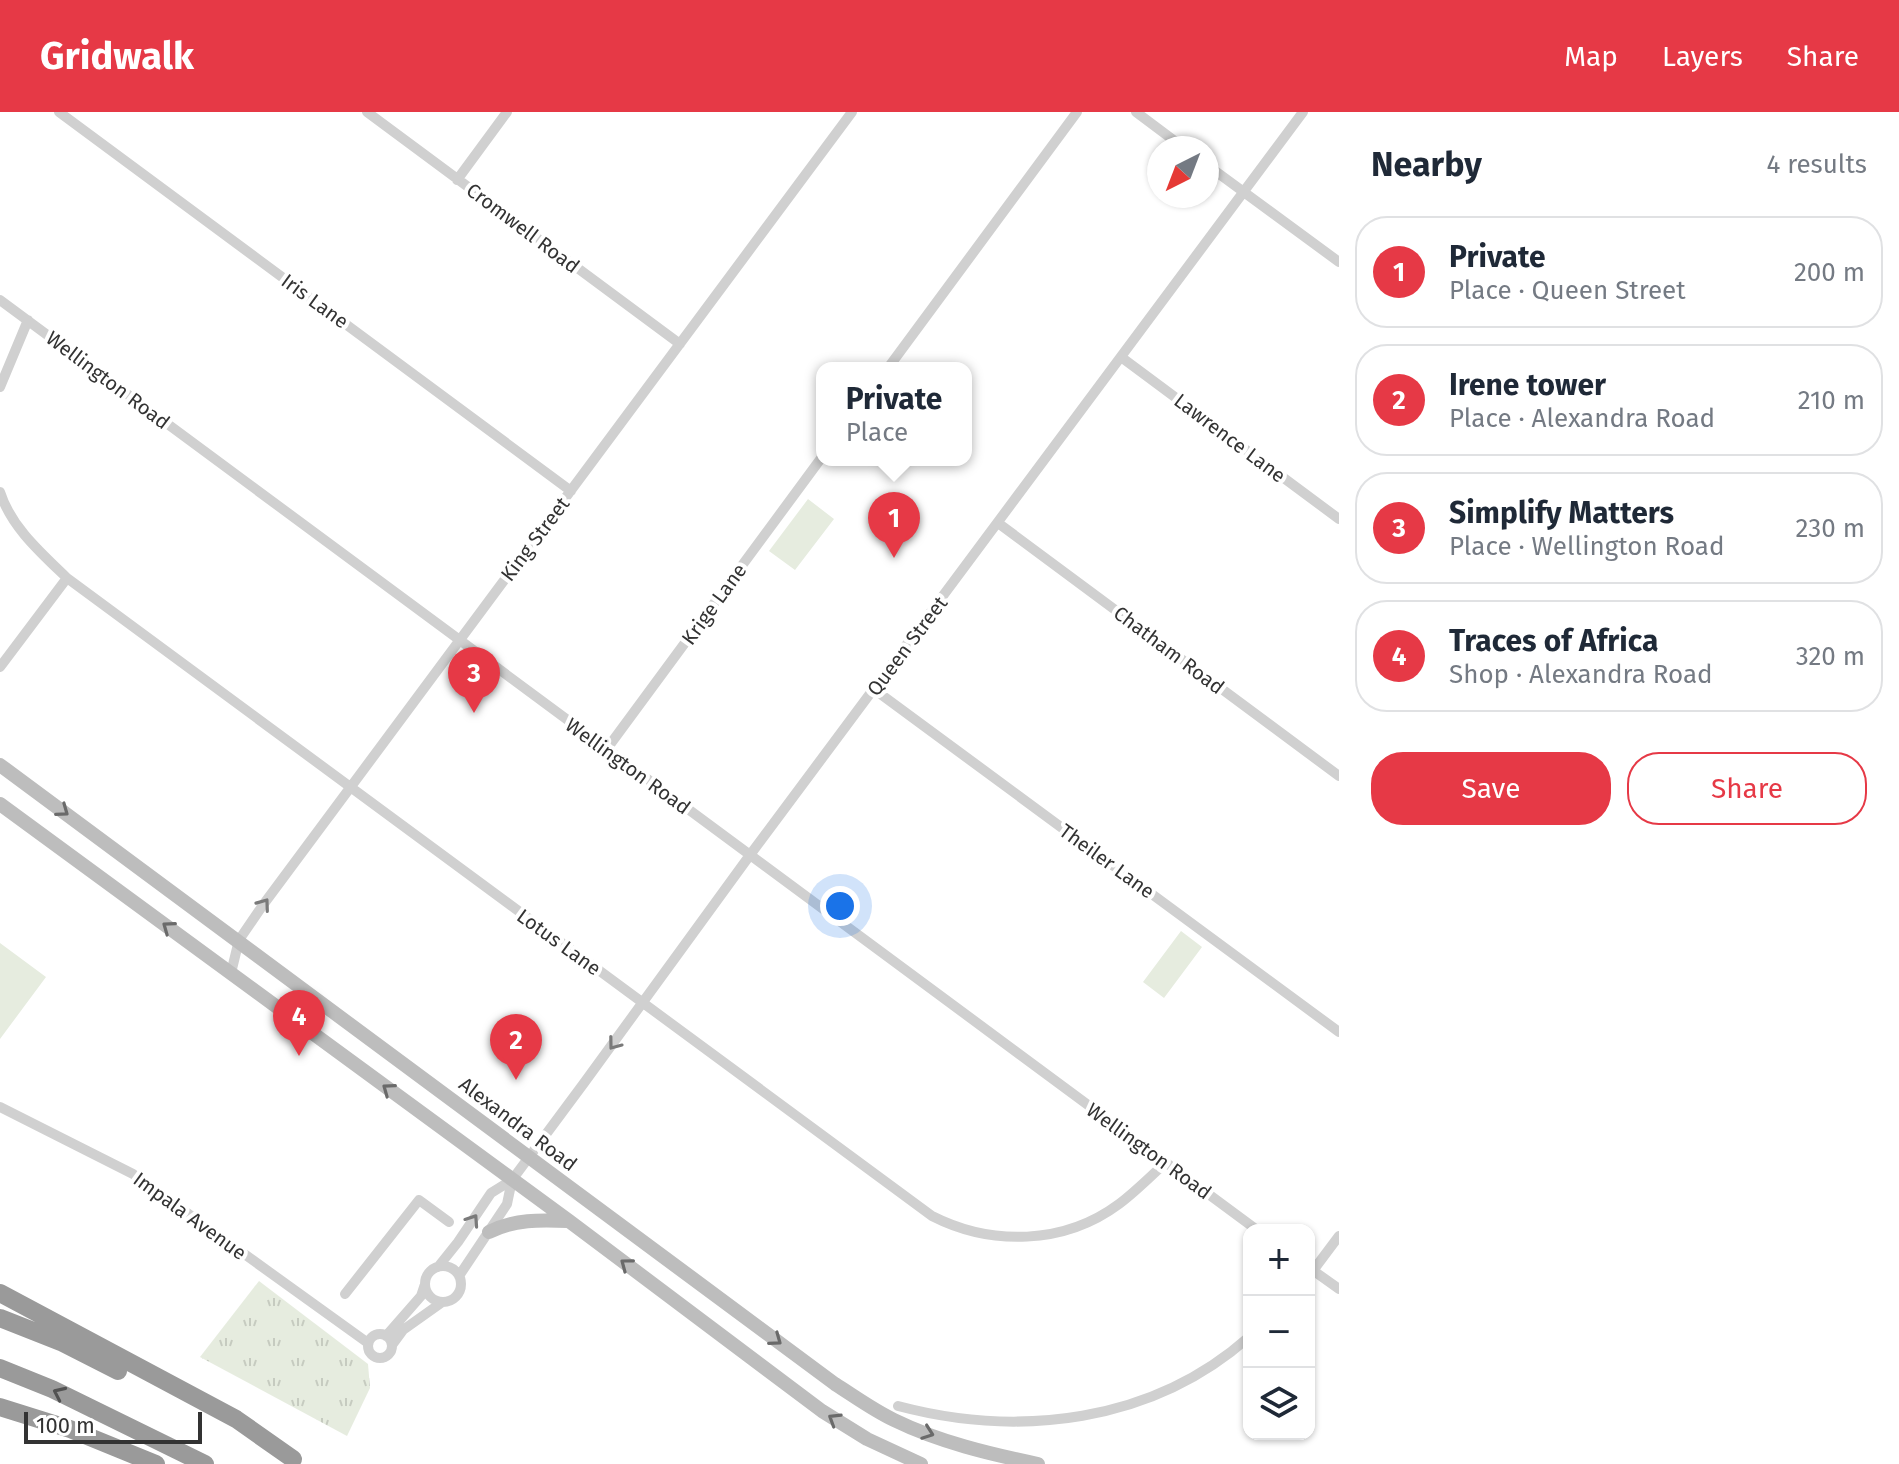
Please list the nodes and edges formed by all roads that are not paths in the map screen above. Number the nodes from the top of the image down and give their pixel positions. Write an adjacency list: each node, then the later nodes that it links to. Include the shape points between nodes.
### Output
1 (59, 112): 20 (street, Iris Lane)
2 (367, 112): 10 (street, Cromwell Road)
3 (507, 112): 10 (street)
4 (852, 112): 15 (street, King Street)
5 (1077, 112): 17 (street)
6 (1136, 112): 8 (street)
7 (1303, 112): 11 (street, Queen Street)
8 (1168, 136)
9 (1219, 174): 11 (street)
10 (457, 180): 15 (street, Cromwell Road)
11 (1244, 192): 12 (street); 16 (street, Queen Street)
12 (1339, 262)
13 (0, 300): 14 (street, Wellington Road)
14 (28, 320): 18 (street); 25 (street, Wellington Road)
15 (680, 344): 20 (street, King Street)
16 (1121, 357): 22 (street, Lawrence Lane); 23 (street, Queen Street)
17 (892, 362)
18 (0, 387)
19 (816, 465): 28 (street, Krige Lane)
20 (571, 491): 25 (street, King Street)
21 (0, 492): 24 (street, Lotus Lane, via 24,534)
22 (1339, 519)
23 (998, 523): 27 (street, Queen Street); 30 (street, Chatham Road)
24 (67, 578): 26 (street); 31 (street, Lotus Lane)
25 (458, 640): 28 (street, Wellington Road); 31 (street, King Street)
26 (0, 667)
27 (875, 690): 35 (street, Queen Street); 39 (street, Theiler Lane)
28 (606, 750): 35 (street, Wellington Road)
29 (0, 765): 36 (main road, Alexandra Road, one-way to 36)
30 (1339, 776)
31 (350, 787): 36 (street, King Street, one-way to 31); 38 (street, Lotus Lane)
32 (0, 804): 34 (main road)
33 (0, 814): 34 (street)
34 (23, 820): 37 (main road, one-way to 34)
35 (750, 855): 38 (street, Queen Street); 42 (street, Wellington Road)
36 (239, 940): 37 (street, King Street); 41 (main road, Alexandra Road)
37 (231, 973): 43 (main road, one-way to 37)
38 (643, 1004): 41 (street, Queen Street, one-way to 41); 42 (street, Lotus Lane, via 906,1199 964,1230 1022,1238 1073,1229 1117,1206)
39 (1339, 1032)
40 (0, 1107): 61 (street, Impala Avenue, via 133,1174)
41 (528, 1158): 43 (street, Queen Street); 69 (main road, Alexandra Road, one-way to 69, via 872,1408 973,1449)
42 (1165, 1163): 46 (street, Wellington Road)
43 (512, 1180): 44 (main road); 47 (street, via 507,1204); 49 (street, one-way to 43, via 491,1193)
44 (569, 1221): 47 (main road, via 506,1223); 68 (main road, one-way to 44, via 822,1411)
45 (449, 1222): 56 (street, via 419,1200)
46 (1249, 1224)
47 (489, 1232): 52 (street)
48 (1339, 1236): 50 (street)
49 (438, 1267): 52 (street); 53 (street)
50 (1315, 1267)
51 (1315, 1274): 54 (street)
52 (459, 1276): 57 (street, via 458,1295)
53 (425, 1283): 57 (street, via 431,1298); 59 (street)
54 (1339, 1289)
55 (0, 1293): 65 (highway, via 236,1419)
56 (345, 1294)
57 (441, 1303): 59 (street)
58 (0, 1318): 65 (highway, via 61,1342)
59 (389, 1340): 61 (street, via 377,1334); 61 (street, via 388,1355 379,1358 371,1355)
60 (1243, 1342): 63 (street, via 1216,1365 1170,1390 1087,1415 1011,1423 969,1421)
61 (368, 1343)
62 (0, 1368): 67 (highway, one-way to 62)
63 (898, 1406)
64 (0, 1407): 66 (highway)
65 (297, 1462)
66 (156, 1464)
67 (205, 1464)
68 (921, 1464)
69 (1038, 1464)

